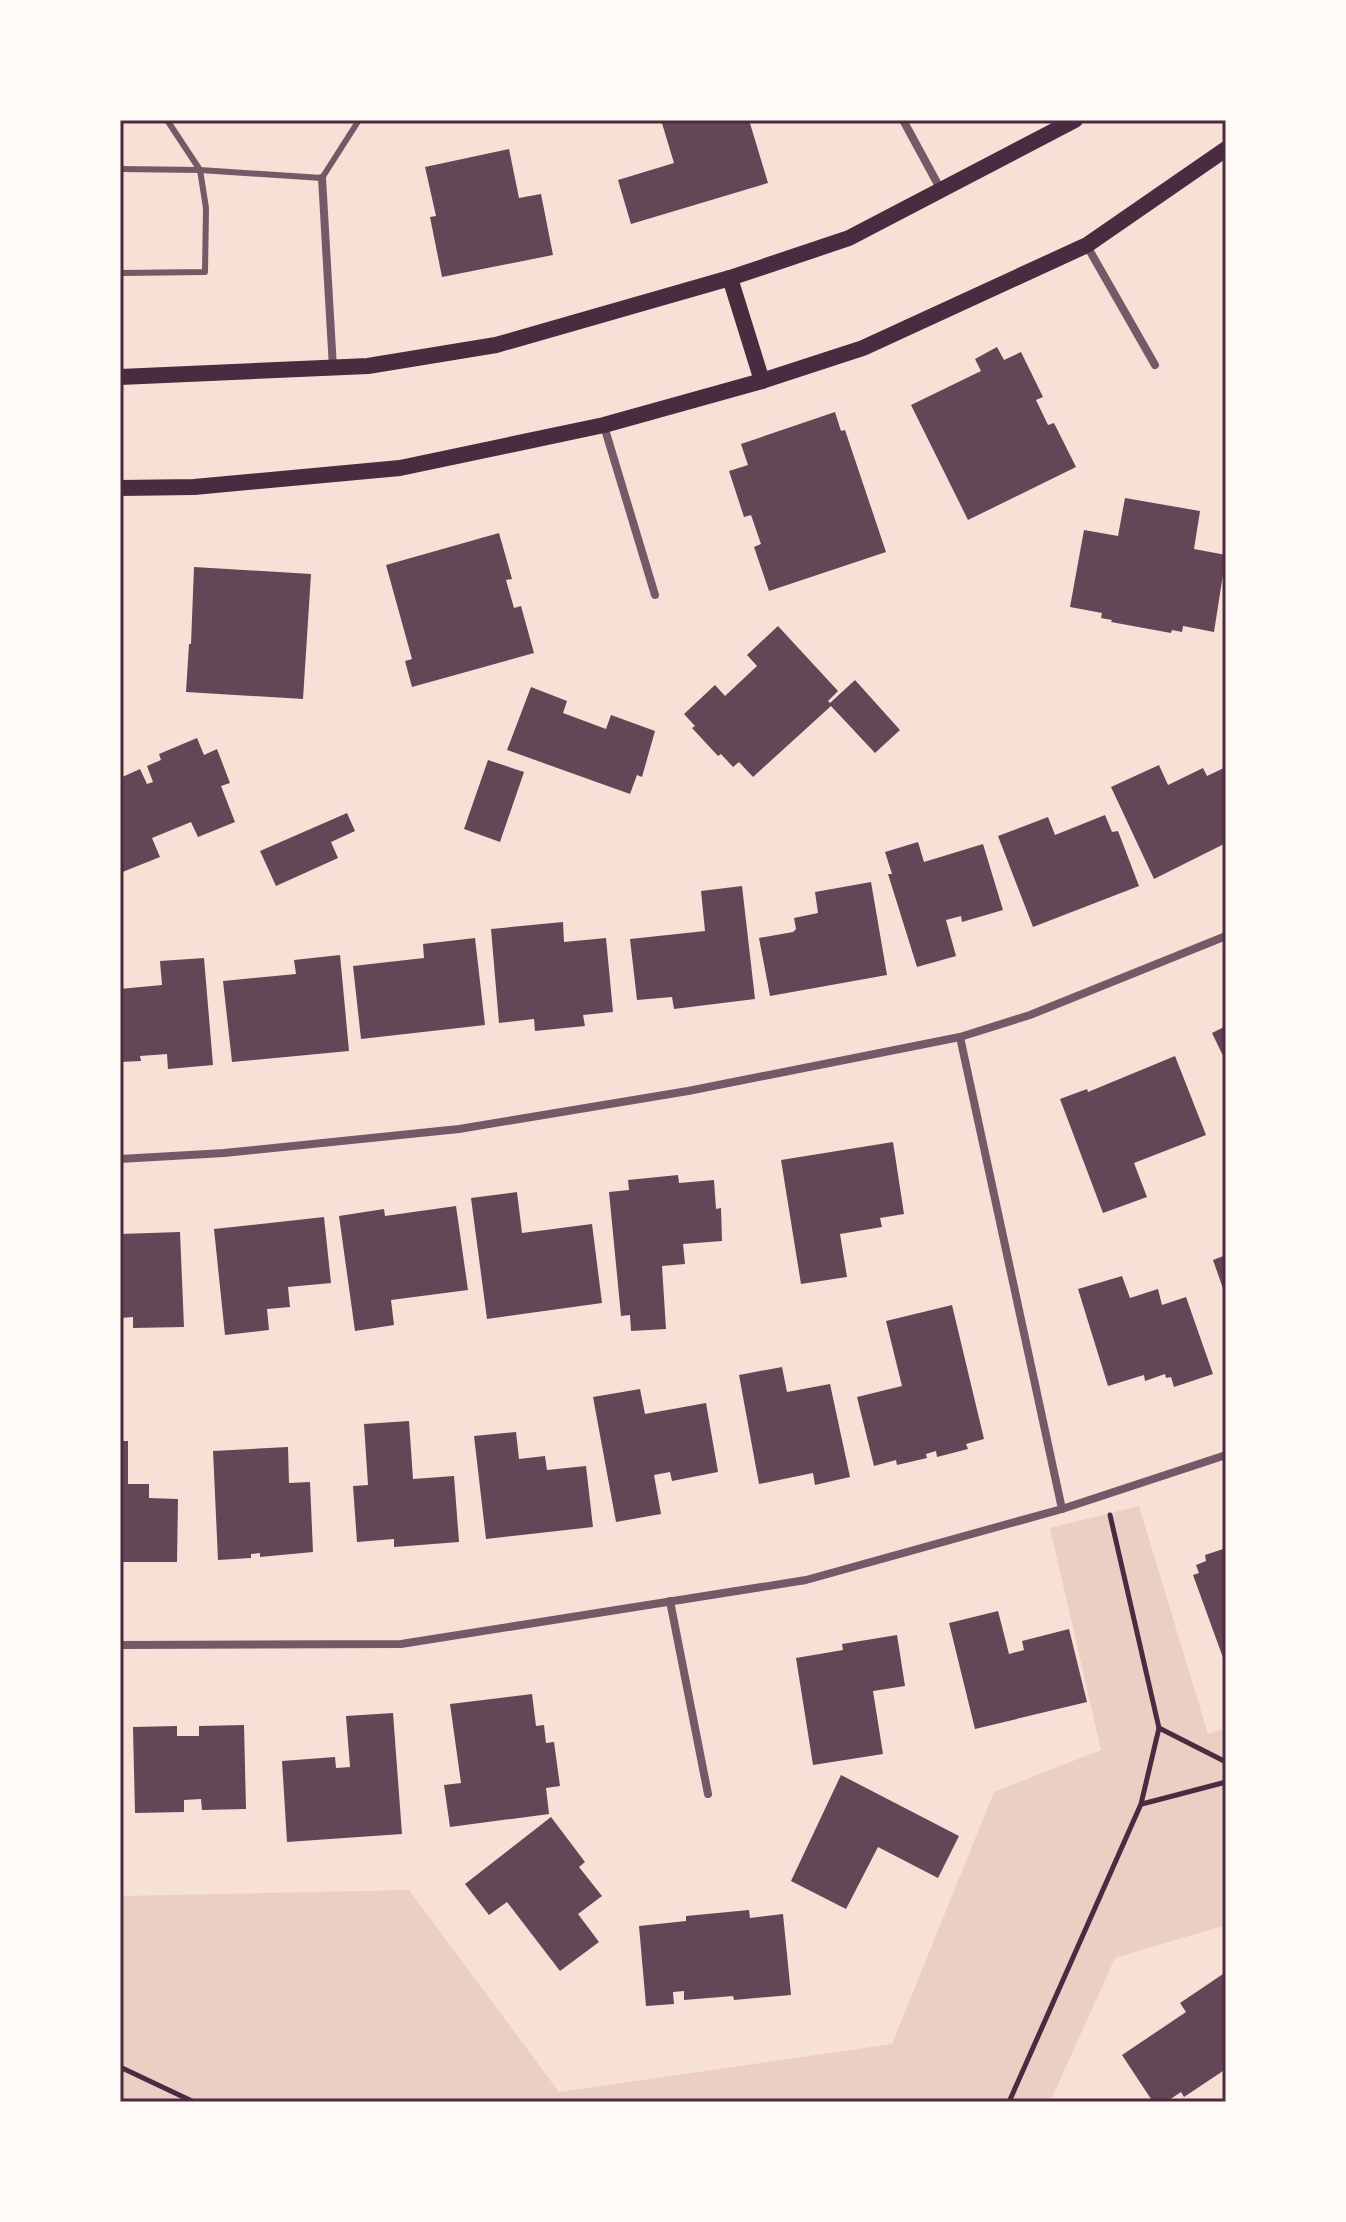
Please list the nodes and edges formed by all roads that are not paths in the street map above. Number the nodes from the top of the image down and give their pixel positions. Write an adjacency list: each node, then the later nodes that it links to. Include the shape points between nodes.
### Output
1 (167, 120): 7 (lane)
2 (359, 120): 8 (lane)
3 (903, 120): 9 (street)
4 (1075, 120): 9 (main road)
5 (1226, 149): 10 (main road)
6 (120, 169): 7 (lane)
7 (200, 170): 8 (lane); 11 (lane, via 206,208 205,272)
8 (322, 178): 14 (street)
9 (941, 191): 12 (main road, via 849,238)
10 (1087, 245): 13 (street); 16 (main road, via 863,348)
11 (120, 273)
12 (730, 278): 14 (main road, via 496,345); 16 (main road)
13 (1155, 365)
14 (333, 368): 15 (main road)
15 (120, 377)
16 (762, 381): 17 (main road)
17 (604, 425): 18 (main road, via 400,468 194,487); 19 (street)
18 (120, 488)
19 (655, 595)
20 (1226, 936): 21 (street, via 1030,1015)
21 (960, 1037): 22 (street, via 459,1129); 24 (street)
22 (120, 1159)
23 (1226, 1455): 24 (street)
24 (1062, 1509): 25 (street, via 806,1580)
25 (670, 1601): 26 (street, via 401,1644); 27 (street)
26 (120, 1645)
27 (708, 1794)

